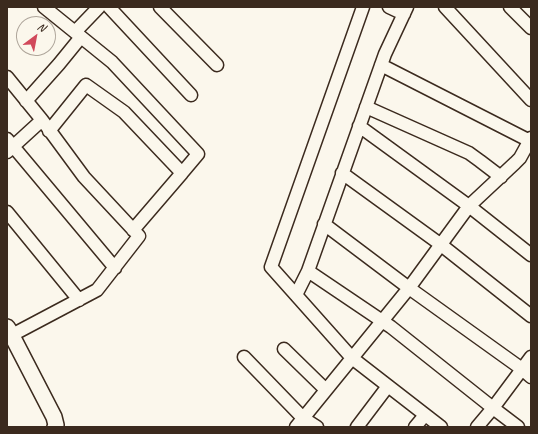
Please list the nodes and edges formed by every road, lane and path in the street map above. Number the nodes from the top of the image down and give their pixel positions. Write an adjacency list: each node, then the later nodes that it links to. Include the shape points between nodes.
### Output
1 (44, 7): 11 (street)
2 (99, 7): 11 (street)
3 (109, 7): 15 (street)
4 (160, 7): 12 (street)
5 (363, 7): 36 (street, via 271,267)
6 (389, 7): 9 (street)
7 (445, 7): 16 (street)
8 (510, 7): 10 (street)
9 (405, 11): 13 (street)
10 (531, 28)
11 (78, 35): 17 (street, via 59,64); 24 (street, via 112,62 198,154)
12 (217, 65)
13 (381, 65): 18 (street); 22 (street)
14 (7, 77): 17 (street)
15 (191, 94)
16 (531, 100)
17 (26, 101): 19 (street)
18 (366, 107): 20 (street); 26 (street, via 468,153)
19 (42, 120): 21 (street); 23 (street)
20 (359, 126): 25 (street); 27 (street)
21 (49, 130): 24 (street, via 86,85 124,112); 30 (street, via 84,177)
22 (530, 139): 26 (street, via 520,158)
23 (9, 145): 33 (street)
24 (182, 173): 30 (street)
25 (342, 173): 29 (street); 31 (street)
26 (501, 177): 27 (street)
27 (469, 206): 31 (street); 32 (street)
28 (7, 212): 37 (street)
29 (324, 224): 34 (street); 35 (street)
30 (133, 230): 33 (street, via 139,236)
31 (440, 244): 35 (street); 38 (street)
32 (531, 255)
33 (115, 268): 37 (street, via 97,290)
34 (308, 271): 36 (street); 39 (street)
35 (409, 288): 39 (street); 45 (street)
36 (296, 295): 44 (street)
37 (78, 300): 40 (street)
38 (531, 316)
39 (382, 321): 44 (street); 48 (street)
40 (10, 331): 51 (street, via 54,417)
41 (284, 349): 47 (street)
42 (244, 357): 50 (street)
43 (531, 357): 45 (street)
44 (352, 358): 46 (street); 47 (street)
45 (527, 373): 48 (street)
46 (388, 386): 49 (street); 53 (street)
47 (326, 390): 50 (street)
48 (493, 408): 56 (street); 57 (street)
49 (425, 415): 54 (street); 55 (street)
50 (300, 422): 52 (street)
51 (56, 427)
52 (317, 427)
53 (357, 427)
54 (415, 427)
55 (441, 427)
56 (478, 427)
57 (518, 427)

